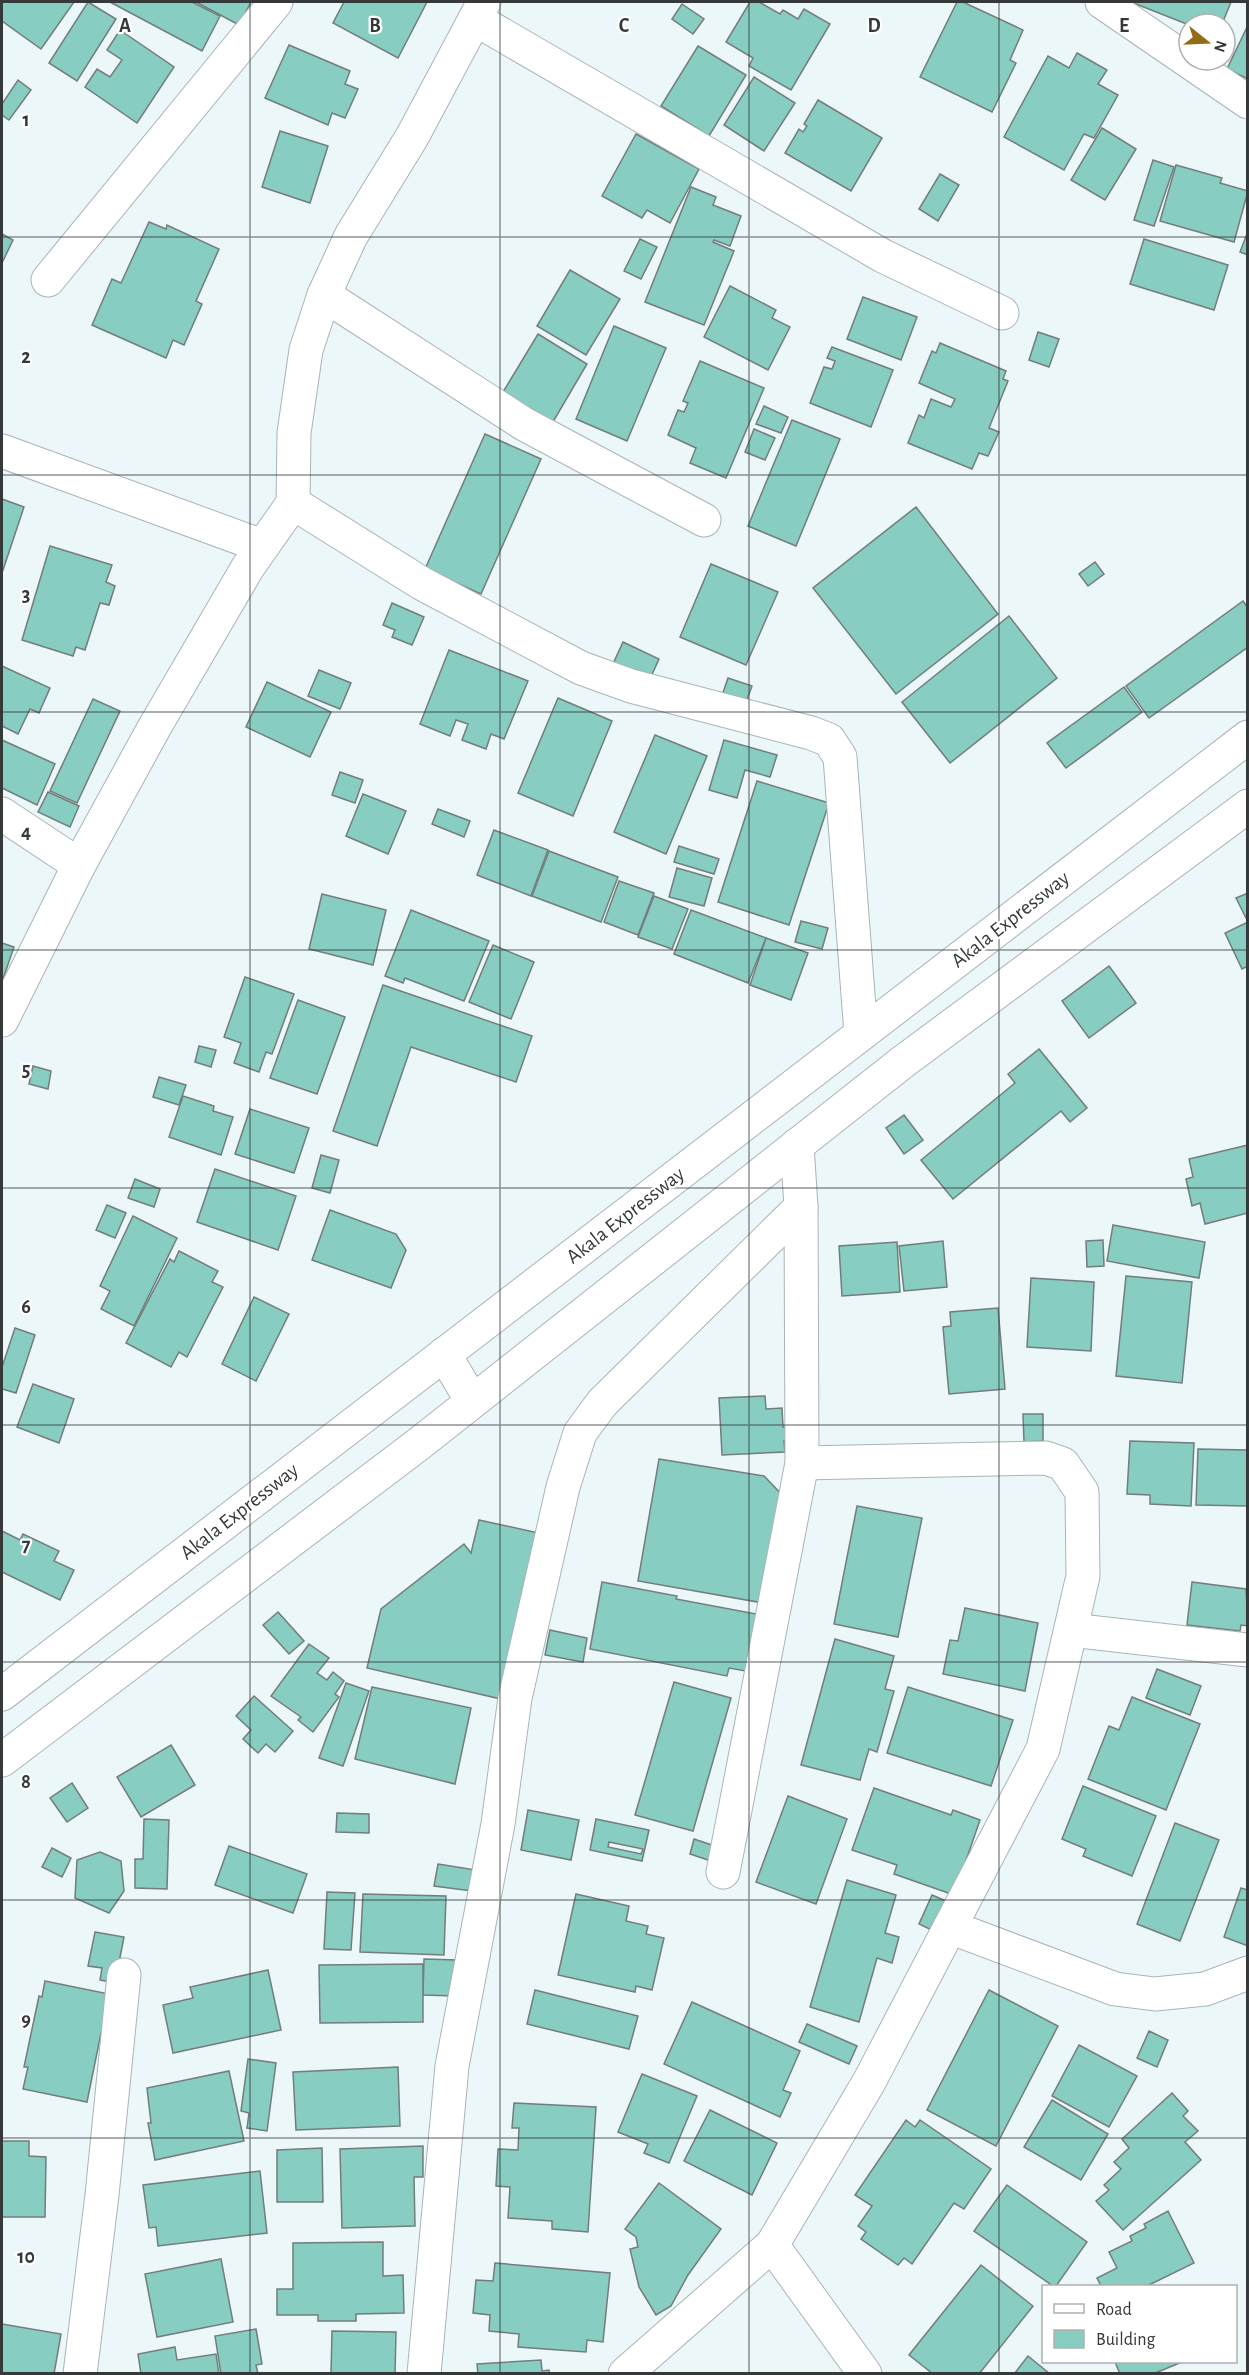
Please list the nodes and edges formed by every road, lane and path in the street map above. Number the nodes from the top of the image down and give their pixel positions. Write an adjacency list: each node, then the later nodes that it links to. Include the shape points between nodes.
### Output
1 (276, 2): 5 (street)
2 (1102, 2): 4 (street)
3 (479, 10): 6 (street, via 412,137 351,236); 7 (street, via 854,240)
4 (1248, 102)
5 (48, 280)
6 (324, 295): 9 (street, via 306,350 294,433); 10 (street, via 524,424)
7 (1002, 314)
8 (2, 451): 11 (street)
9 (293, 503): 11 (street); 17 (street, via 422,583 581,668 631,686 829,740 840,758)
10 (704, 520)
11 (262, 546): 15 (street, via 154,728)
12 (1248, 737): 17 (street, Akala Expressway)
13 (1248, 806): 18 (street)
14 (2, 814): 15 (street)
15 (79, 865): 16 (street)
16 (2, 1020)
17 (861, 1034): 20 (street, Akala Expressway)
18 (797, 1145): 19 (street); 21 (street)
19 (801, 1207): 22 (street); 33 (street, via 602,1403 580,1433 563,1487 515,1698 498,1824 452,2066)
20 (444, 1354): 21 (street); 25 (street, Akala Expressway)
21 (472, 1401): 26 (street)
22 (801, 1463): 23 (street, via 1046,1458 1064,1464 1082,1492 1083,1576); 27 (street)
23 (1071, 1630): 24 (street); 28 (street, via 1043,1749)
24 (1248, 1650)
25 (2, 1694)
26 (2, 1760)
27 (723, 1872)
28 (950, 1927): 29 (street, via 1115,1989 1155,1994 1205,1989); 31 (street, via 869,2082)
29 (1248, 1973)
30 (124, 1975): 32 (street)
31 (772, 2245): 34 (street); 35 (street)
32 (80, 2373)
33 (424, 2373)
34 (625, 2373)
35 (865, 2373)

